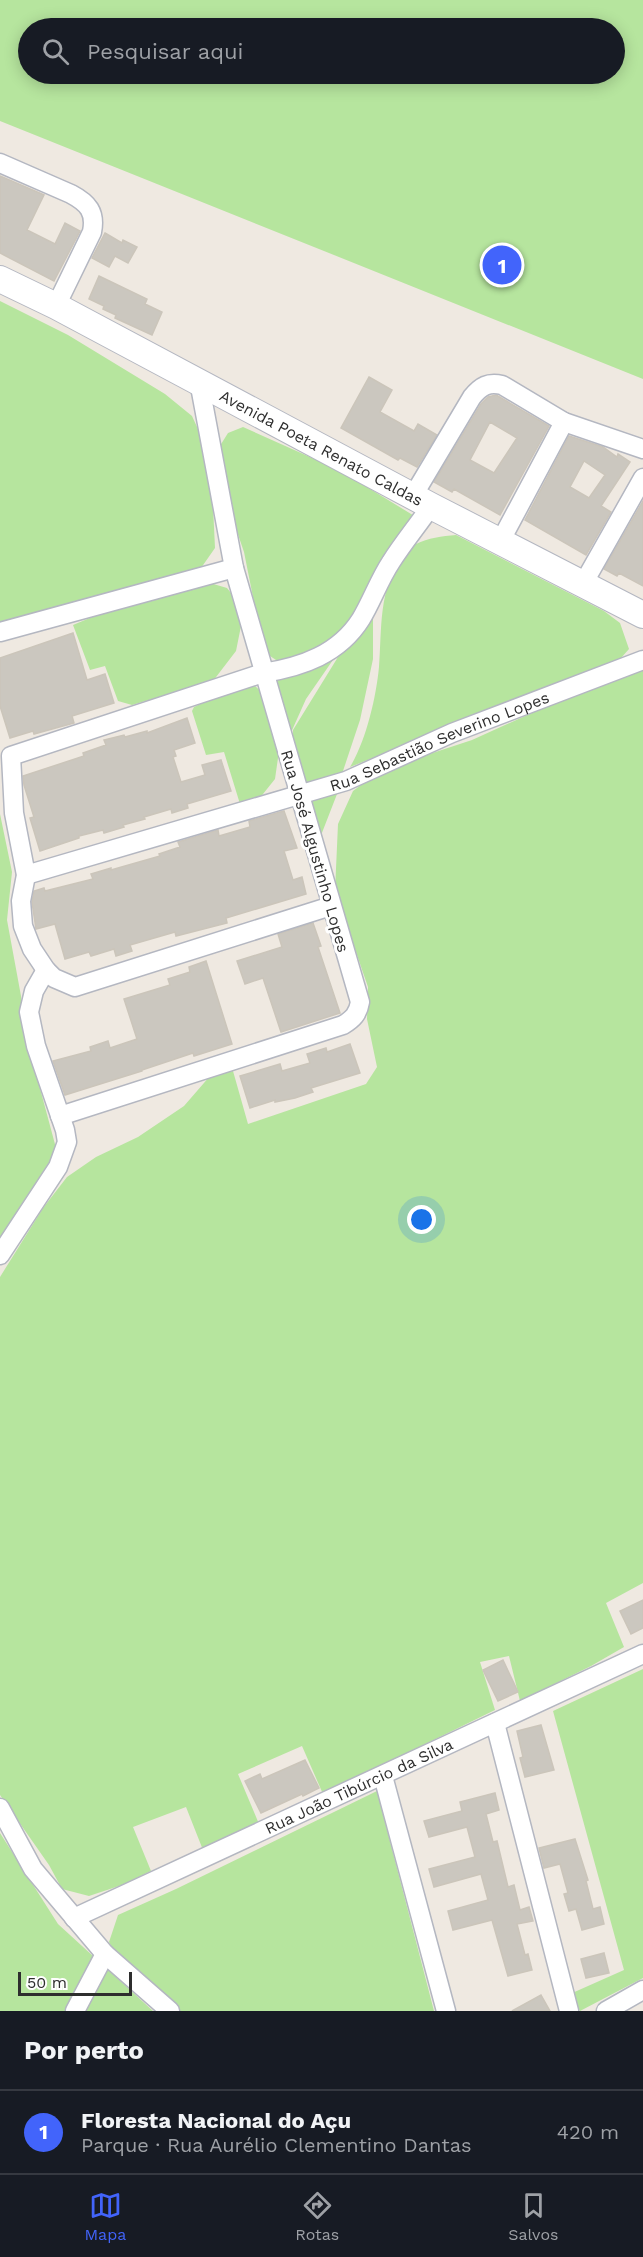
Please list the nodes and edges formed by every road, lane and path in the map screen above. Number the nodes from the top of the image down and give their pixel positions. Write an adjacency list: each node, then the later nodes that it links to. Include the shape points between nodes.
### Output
1 (0, 163): 3 (street, via 81,199 90,208 94,219 92,232)
2 (0, 279): 3 (main road, Avenida Poeta Renato Caldas)
3 (56, 306): 4 (main road, Avenida Poeta Renato Caldas)
4 (199, 381): 8 (main road, Avenida Poeta Renato Caldas); 10 (street, Rua José Algustinho Lopes)
5 (564, 422): 6 (street); 8 (street, via 502,385 481,387 472,397); 9 (street)
6 (643, 449)
7 (643, 478): 11 (street)
8 (422, 501): 9 (main road, Avenida Poeta Renato Caldas); 15 (street, via 348,637 338,647 298,666)
9 (500, 542): 11 (main road, Avenida Poeta Renato Caldas)
10 (234, 568): 13 (street); 15 (street, Rua José Algustinho Lopes)
11 (583, 584): 12 (main road, Avenida Poeta Renato Caldas)
12 (643, 615)
13 (0, 632)
14 (643, 660): 16 (street, Rua Sebastião Severino Lopes)
15 (263, 673): 16 (street, Rua José Algustinho Lopes); 17 (street, via 11,756 14,813)
16 (299, 796): 17 (street, Rua Sebastião Severino Lopes); 18 (street, Rua José Algustinho Lopes)
17 (26, 875): 19 (street, via 21,901 23,926)
18 (331, 906): 19 (street, via 75,987); 20 (street, Rua José Algustinho Lopes, via 360,1002 353,1018 343,1025)
19 (46, 970): 20 (street, via 34,991 29,1012)
20 (60, 1116): 21 (street, via 67,1142 64,1154)
21 (0, 1255)
22 (643, 1654): 23 (street, Rua João Tibúrcio da Silva)
23 (495, 1723): 24 (street, Rua João Tibúrcio da Silva); 32 (street)
24 (383, 1776): 26 (street, Rua João Tibúrcio da Silva); 31 (street)
25 (0, 1809): 26 (street, via 33,1869)
26 (74, 1918): 27 (street)
27 (105, 1954): 29 (street); 30 (street)
28 (643, 1990): 33 (street)
29 (75, 2011)
30 (170, 2011)
31 (446, 2011)
32 (569, 2011)
33 (606, 2011)

